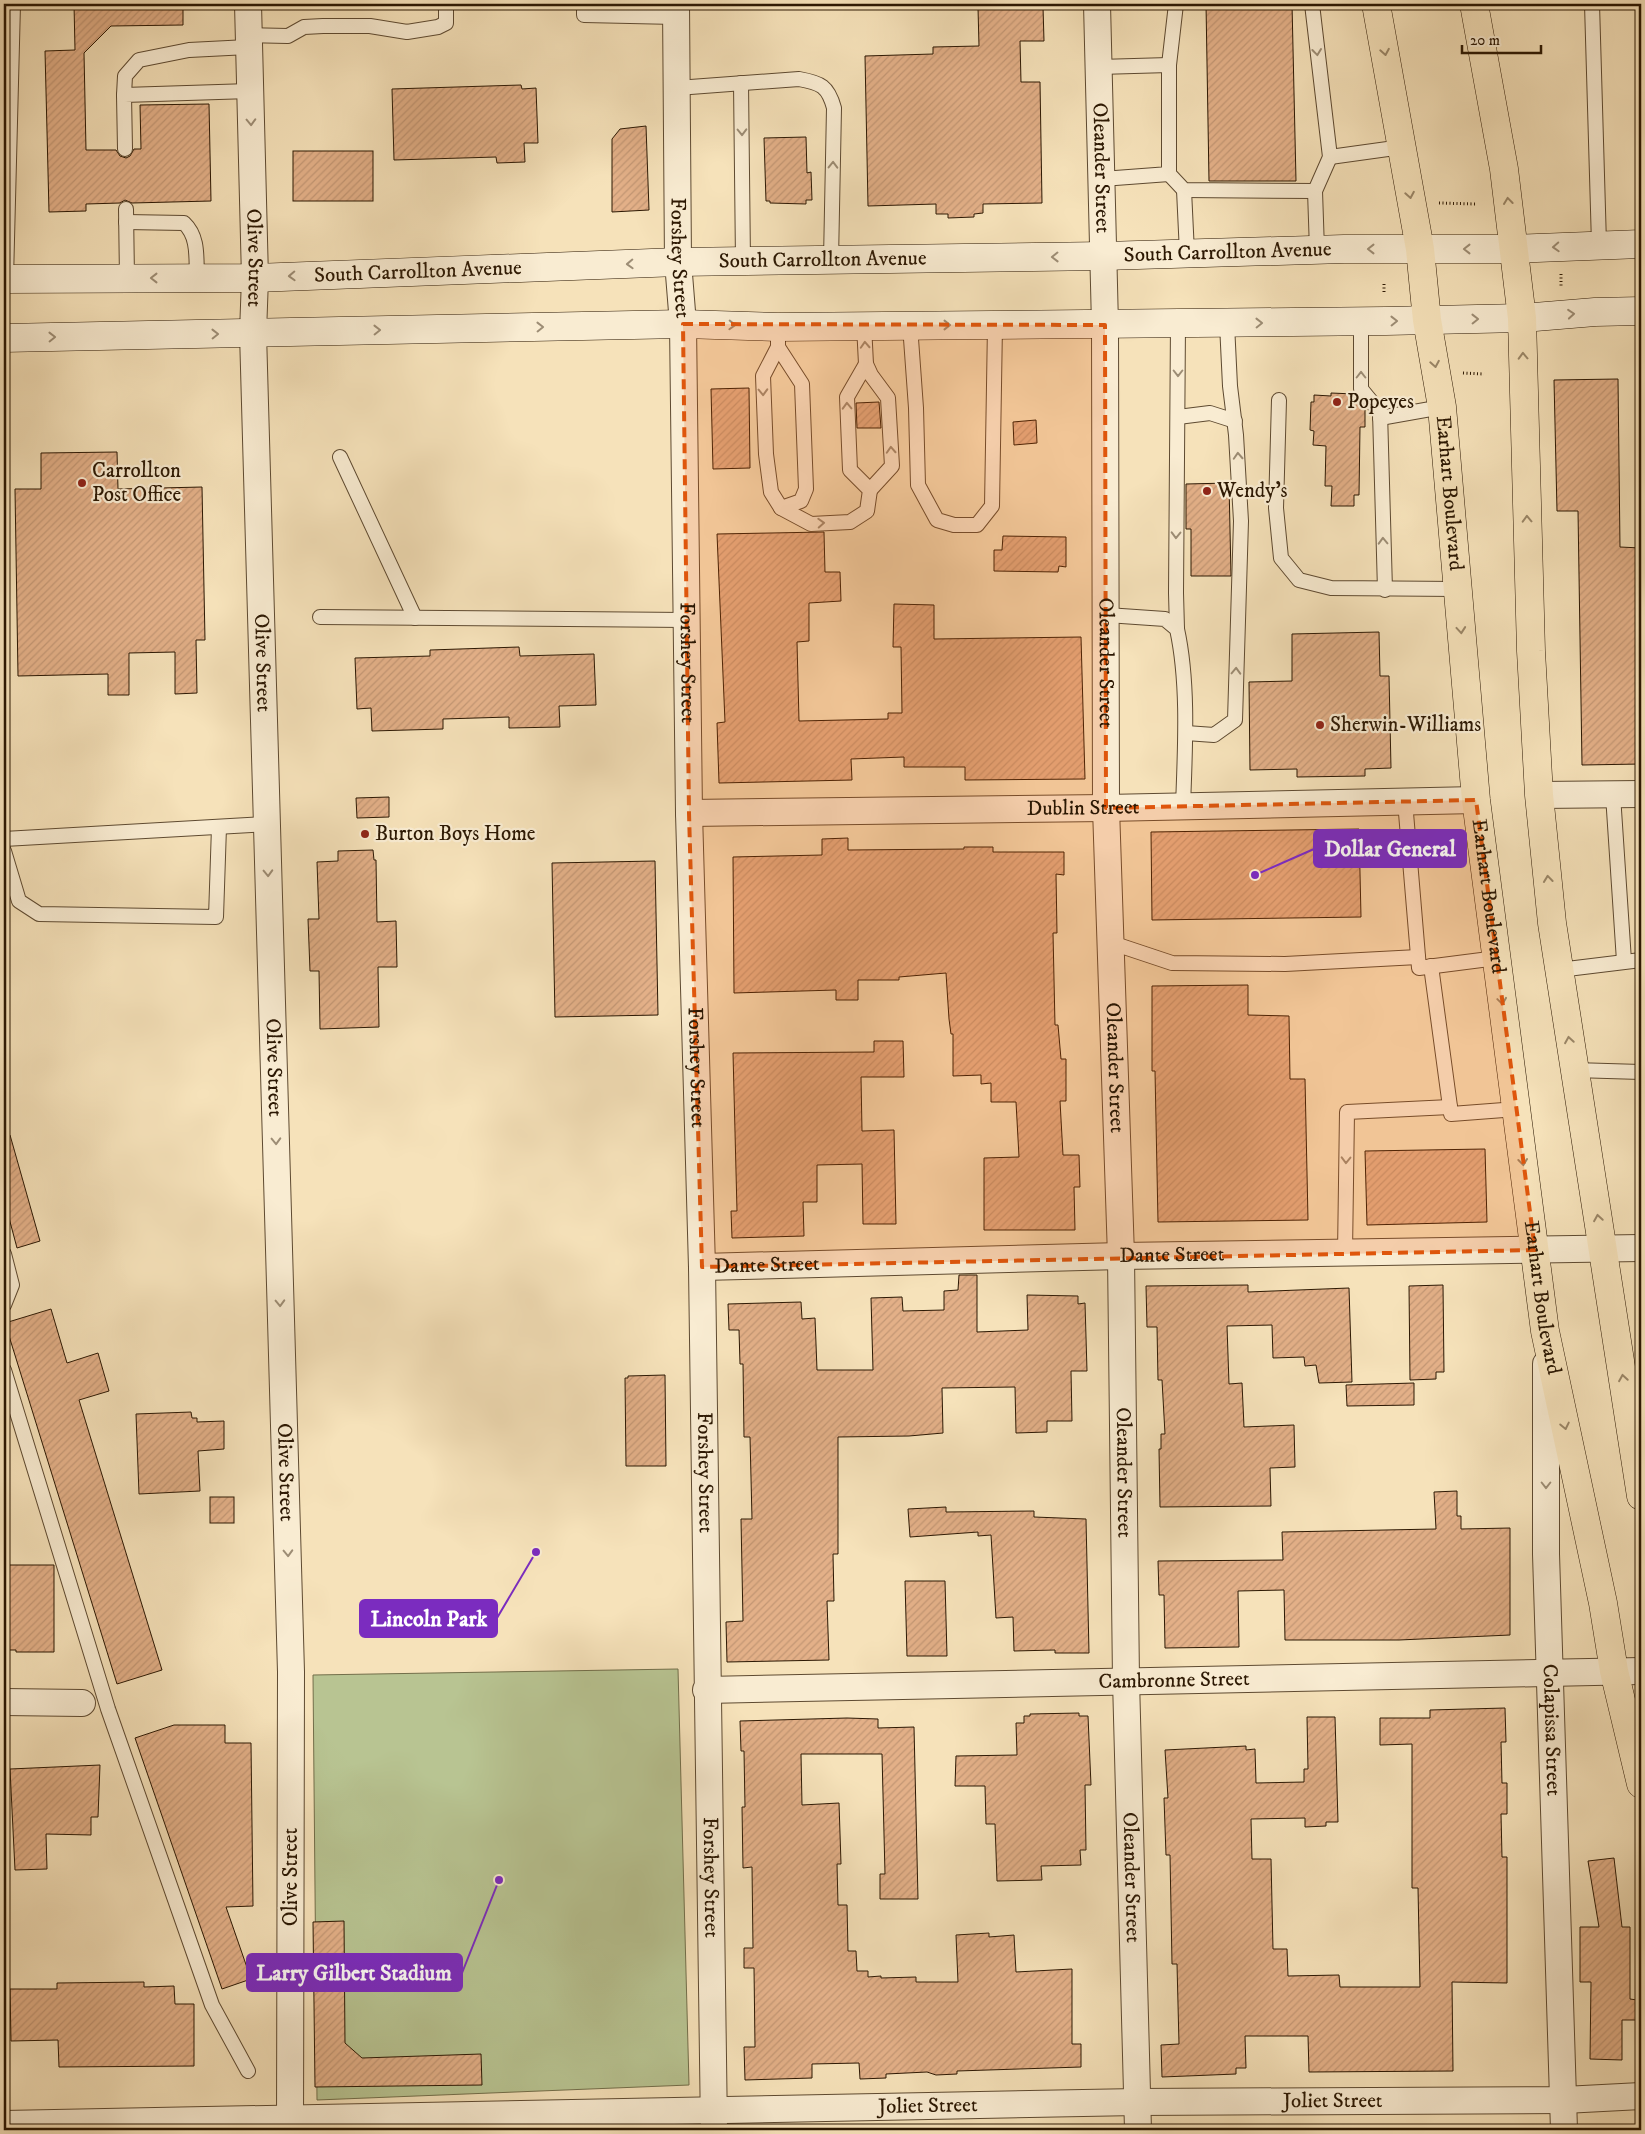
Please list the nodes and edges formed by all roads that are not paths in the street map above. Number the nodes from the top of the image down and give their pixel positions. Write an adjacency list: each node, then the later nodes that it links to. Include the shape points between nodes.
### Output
1 (13, 4): 25 (lane)
2 (248, 4): 12 (street, Olive Street)
3 (446, 4): 12 (lane, via 446,24 438,27 407,32 370,26 304,27 288,36)
4 (584, 4): 11 (lane, via 584,16)
5 (1097, 4): 14 (street, Oleander Street)
6 (1176, 4): 13 (lane)
7 (1312, 4): 21 (lane, one-way to 21)
8 (1376, 4): 19 (main road, Earhart Boulevard, one-way to 19)
9 (1474, 4): 31 (main road, one-way to 9, via 1504,169)
10 (1592, 4): 28 (lane)
11 (676, 10): 16 (street, Forshey Street)
12 (248, 41): 17 (street, Olive Street); 18 (lane, via 139,60 125,76)
13 (1169, 65): 14 (lane); 23 (lane)
14 (1099, 67): 24 (street, Oleander Street)
15 (741, 83): 16 (lane); 35 (lane, one-way to 15, via 834,108 830,93 817,82 799,79); 36 (lane, one-way to 36)
16 (677, 88): 37 (street, Forshey Street)
17 (250, 91): 18 (lane); 40 (street, Olive Street, one-way to 40)
18 (124, 95): 20 (lane)
19 (1402, 147): 21 (lane); 30 (main road, Earhart Boulevard, one-way to 30)
20 (125, 149)
21 (1330, 158): 27 (lane)
22 (4, 168): 25 (lane)
23 (1169, 174): 24 (lane); 26 (lane)
24 (1102, 179): 34 (street, Oleander Street)
25 (6, 189): 41 (lane)
26 (1184, 190): 27 (lane); 33 (lane)
27 (1315, 191): 32 (lane)
28 (1599, 244): 29 (main road, South Carrollton Avenue); 31 (main road, South Carrollton Avenue, one-way to 31)
29 (1641, 244)
30 (1420, 249): 31 (main road, South Carrollton Avenue, one-way to 30); 32 (main road, South Carrollton Avenue, one-way to 32); 44 (main road, Earhart Boulevard)
31 (1513, 249): 43 (main road)
32 (1317, 250): 33 (main road, South Carrollton Avenue)
33 (1187, 254): 34 (main road, South Carrollton Avenue)
34 (1104, 256): 35 (main road, South Carrollton Avenue, one-way to 35); 52 (street, Oleander Street)
35 (831, 260): 36 (main road, South Carrollton Avenue)
36 (743, 261): 37 (main road, South Carrollton Avenue)
37 (678, 262): 40 (main road, South Carrollton Avenue, one-way to 40); 46 (street, Forshey Street)
38 (127, 278): 39 (main road, South Carrollton Avenue, one-way to 38); 39 (lane, via 126,215 184,223 194,237); 41 (main road, South Carrollton Avenue)
39 (197, 278): 40 (main road, South Carrollton Avenue)
40 (255, 278): 53 (street, Olive Street)
41 (5, 279)
42 (1641, 312): 43 (main road, one-way to 42)
43 (1522, 318): 44 (main road, one-way to 43); 75 (main road, one-way to 43, via 1531,651)
44 (1427, 320): 45 (main road, one-way to 44); 58 (main road, Earhart Boulevard, one-way to 58)
45 (1361, 322): 48 (main road, one-way to 45); 60 (lane, one-way to 45, via 1380,412 1361,389)
46 (683, 324): 53 (main road, one-way to 46); 54 (main road, one-way to 54); 70 (street, Forshey Street)
47 (1178, 324): 48 (main road); 52 (main road); 59 (lane, one-way to 59)
48 (1227, 324): 61 (lane)
49 (864, 325): 50 (main road); 54 (main road); 56 (lane, one-way to 49)
50 (910, 325): 51 (main road, one-way to 51); 51 (lane, via 918,485 937,520 954,525 976,525 992,506)
51 (995, 325): 52 (main road)
52 (1105, 325): 67 (street, Oleander Street)
53 (253, 333): 55 (main road, one-way to 53); 81 (street, Olive Street)
54 (778, 337): 64 (lane, one-way to 64, via 762,376 771,492); 64 (lane, via 802,384 806,489 801,501)
55 (4, 338)
56 (866, 364): 63 (lane, one-way to 56, via 850,470 847,397); 63 (lane, one-way to 56, via 892,466 888,398)
57 (1279, 400): 66 (lane, via 1276,508 1281,558 1299,580 1331,588)
58 (1442, 408): 60 (lane); 65 (main road, Earhart Boulevard)
59 (1178, 417): 61 (lane, via 1210,413); 71 (lane, one-way to 71)
60 (1380, 418): 66 (lane, one-way to 60)
61 (1235, 421): 72 (lane, one-way to 61, via 1214,734 1235,720 1241,521)
62 (340, 457): 69 (lane)
63 (870, 490): 64 (lane, one-way to 63, via 810,524 850,522 867,511)
64 (781, 508)
65 (1457, 589): 66 (lane); 76 (main road, Earhart Boulevard, one-way to 76)
66 (1385, 590)
67 (1106, 615): 71 (lane, via 1165,619); 79 (street, Oleander Street)
68 (320, 617): 69 (lane)
69 (414, 618): 70 (lane)
70 (687, 620): 80 (street, Forshey Street)
71 (1177, 629): 72 (lane, via 1181,644)
72 (1186, 733): 78 (lane)
73 (1613, 794): 74 (street); 75 (street); 89 (lane)
74 (1641, 794)
75 (1539, 795): 91 (main road, one-way to 75)
76 (1476, 800): 77 (street, Dublin Street); 87 (main road, Earhart Boulevard)
77 (1405, 801): 78 (street, Dublin Street); 86 (lane)
78 (1183, 806): 79 (street, Dublin Street)
79 (1106, 808): 80 (street, Dublin Street); 85 (street, Oleander Street)
80 (689, 813): 102 (street, Forshey Street)
81 (267, 824): 82 (lane); 121 (street, Olive Street, one-way to 121, via 291,1672)
82 (219, 828): 83 (lane); 84 (lane, via 216,916 39,914 19,901)
83 (4, 839)
84 (4, 851)
85 (1112, 943): 86 (lane, via 1172,963 1285,964); 101 (street, Oleander Street)
86 (1418, 957): 90 (lane, via 1419,968)
87 (1497, 958): 90 (lane); 95 (main road, Earhart Boulevard, one-way to 95)
88 (1641, 960): 89 (lane)
89 (1624, 961): 91 (lane)
90 (1431, 966): 94 (lane)
91 (1558, 970): 92 (main road, one-way to 91)
92 (1574, 1070): 93 (lane); 96 (main road, one-way to 92)
93 (1641, 1072)
94 (1450, 1107): 95 (lane, via 1451,1114); 99 (lane, one-way to 99, via 1346,1112)
95 (1517, 1109): 98 (main road, Earhart Boulevard, one-way to 98)
96 (1603, 1248): 97 (street, Dante Street); 98 (street, Dante Street); 106 (main road, one-way to 96)
97 (1641, 1248)
98 (1535, 1250): 99 (street, Dante Street); 104 (main road, Earhart Boulevard)
99 (1345, 1253): 101 (street, Dante Street)
100 (4, 1254): 103 (lane, via 12,1285)
101 (1121, 1256): 102 (street, Dante Street); 110 (street, Oleander Street)
102 (702, 1267): 111 (street, Forshey Street)
103 (4, 1305)
104 (1546, 1331): 108 (main road, Earhart Boulevard, one-way to 108, via 1603,1603); 109 (street, Colapissa Street, one-way to 109, via 1546,1554)
105 (4, 1370): 115 (lane, via 108,1710 212,2005)
106 (1641, 1496)
107 (1641, 1670): 108 (street, Cambronne Street)
108 (1614, 1671): 109 (street, Cambronne Street); 114 (main road, Earhart Boulevard)
109 (1551, 1672): 110 (street, Cambronne Street); 117 (street, Colapissa Street)
110 (1126, 1680): 111 (street, Cambronne Street); 118 (street, Oleander Street)
111 (706, 1690): 119 (street, Forshey Street)
112 (4, 1702): 113 (street)
113 (82, 1703)
114 (1641, 1784)
115 (248, 2071)
116 (1641, 2096): 117 (street, Joliet Street)
117 (1564, 2100): 118 (street, Joliet Street); 123 (street, Colapissa Street)
118 (1137, 2102): 119 (street, Joliet Street); 122 (street, Oleander Street)
119 (714, 2120): 121 (street, Joliet Street)
120 (4, 2124): 121 (street, Joliet Street)
121 (290, 2124)
122 (1138, 2130)
123 (1564, 2130)

